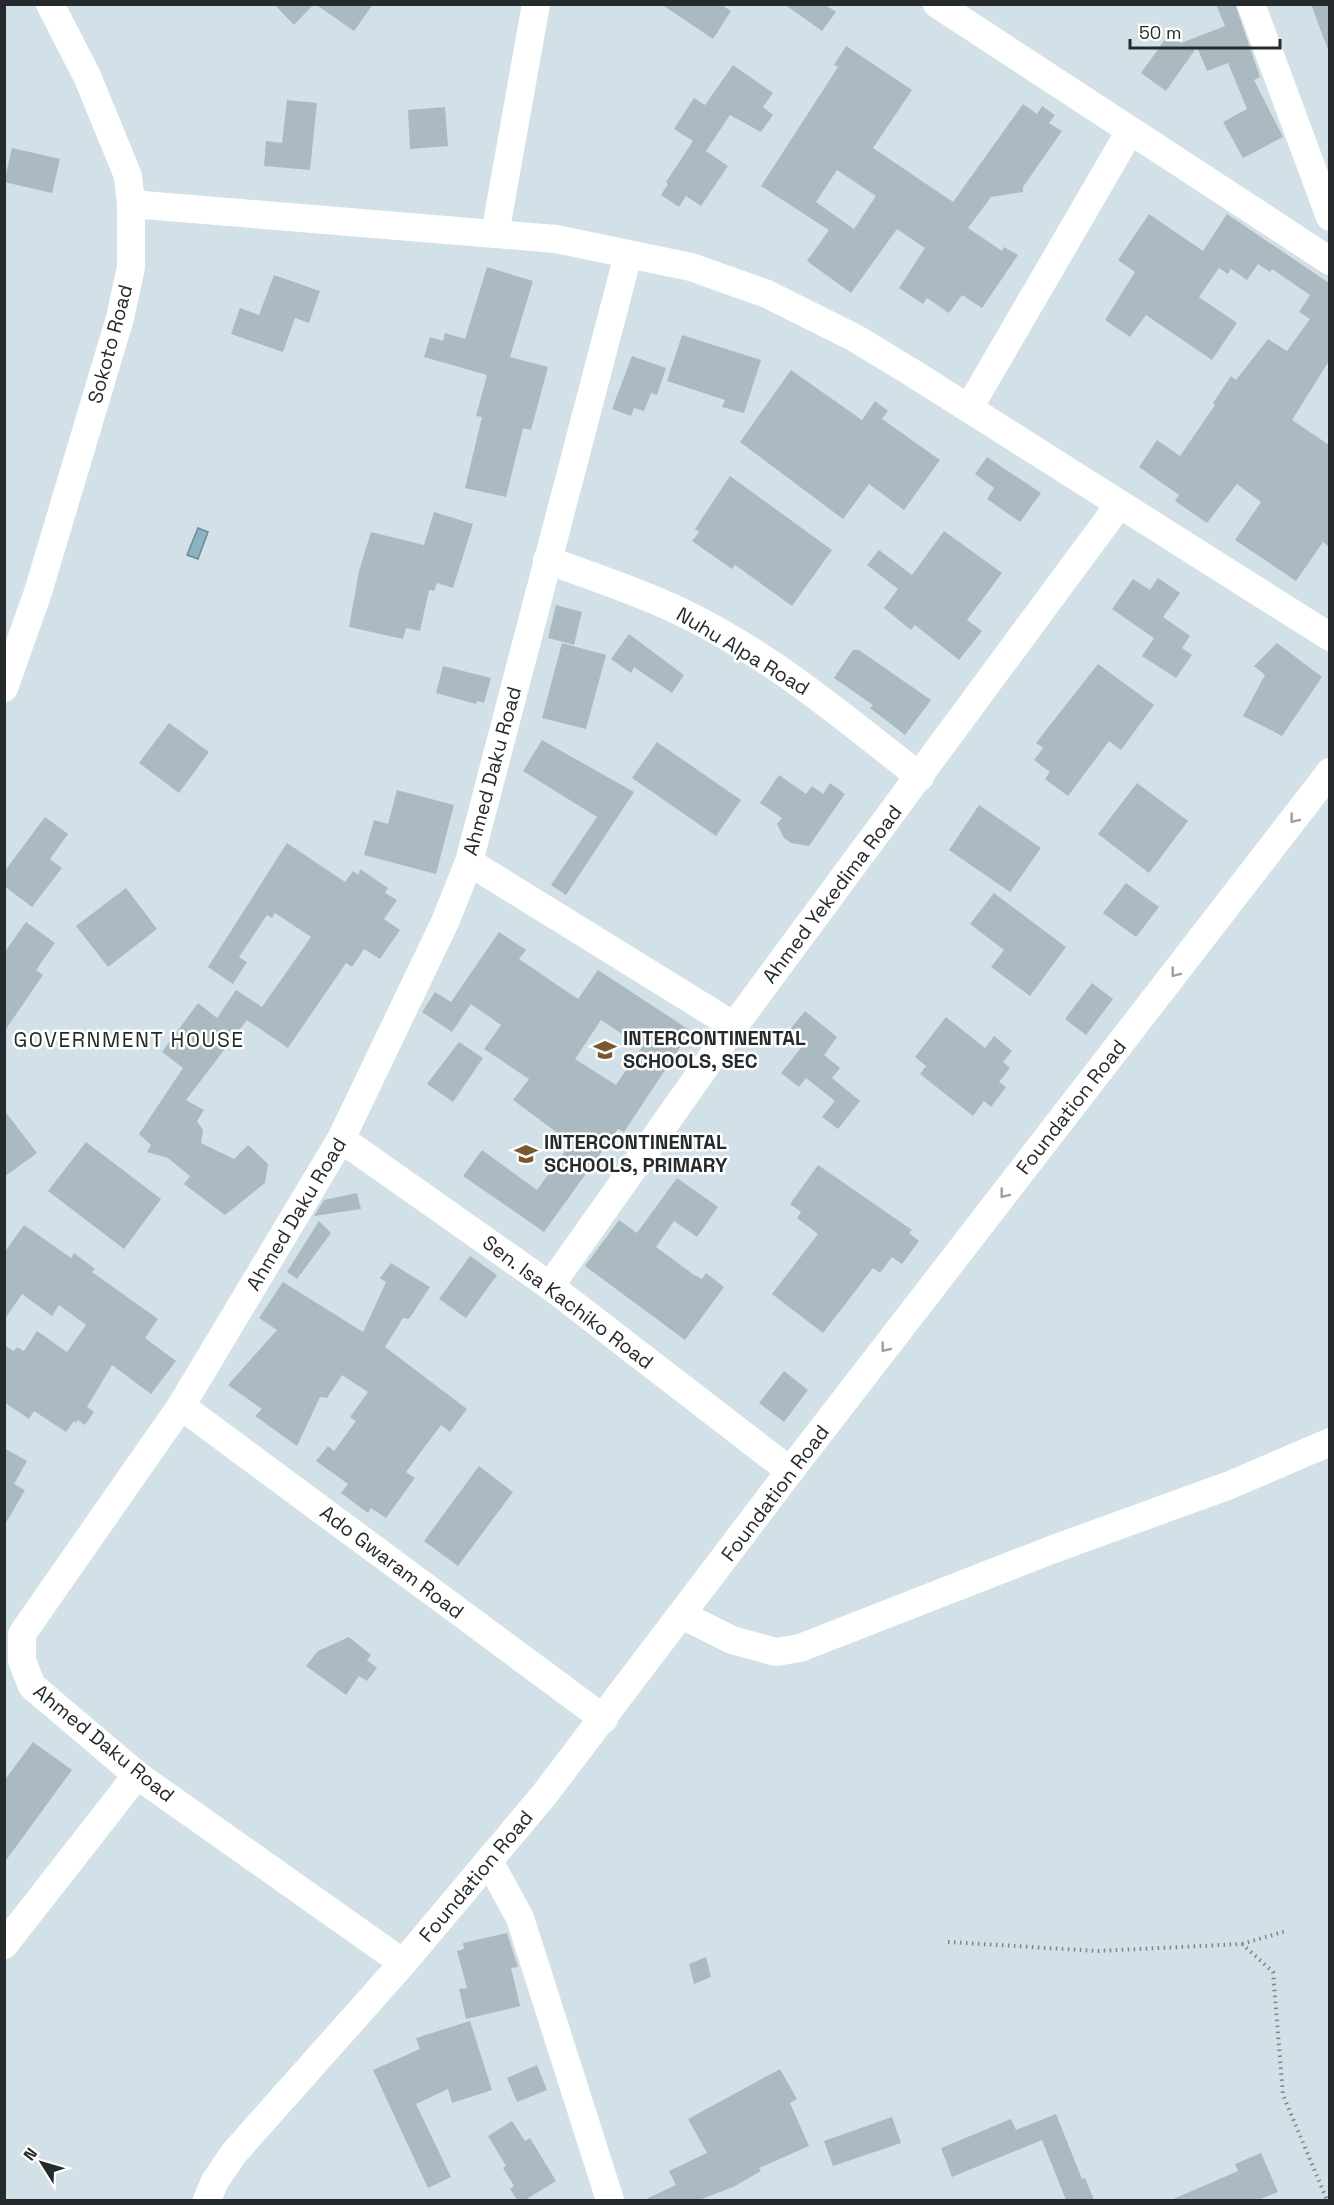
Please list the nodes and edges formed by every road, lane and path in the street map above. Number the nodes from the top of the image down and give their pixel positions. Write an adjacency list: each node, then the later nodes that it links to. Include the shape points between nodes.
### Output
1 (50, 4): 6 (street, Sokoto Road, via 87,76 128,176)
2 (536, 4): 8 (street)
3 (937, 4): 5 (street)
4 (1251, 4): 7 (street)
5 (1130, 131): 10 (street); 11 (street)
6 (131, 204): 8 (street); 15 (street, Sokoto Road, via 131,267 120,318 38,592)
7 (1329, 217)
8 (495, 234): 9 (street, via 556,239)
9 (628, 255): 11 (street, via 691,267 767,294 855,338); 13 (street, Ahmed Daku Road)
10 (1329, 261)
11 (969, 408): 12 (street)
12 (1119, 505): 14 (street); 17 (street, Ahmed Yekedima Road)
13 (547, 560): 17 (street, Nuhu Alpa Road, via 679,610 744,647 811,690); 18 (street, Ahmed Daku Road)
14 (1329, 637)
15 (4, 688)
16 (1329, 772): 24 (street, Foundation Road, one-way to 24)
17 (920, 777): 19 (street, Ahmed Yekedima Road)
18 (469, 862): 19 (street); 20 (street, Ahmed Daku Road, via 445,922)
19 (734, 1026): 21 (street, Ahmed Yekedima Road)
20 (341, 1139): 21 (street, Sen. Isa Kachiko Road); 22 (street, Ahmed Daku Road)
21 (550, 1286): 24 (street, Sen. Isa Kachiko Road)
22 (181, 1406): 26 (street, Ado Gwaram Road); 27 (street, Ahmed Daku Road, via 22,1634 22,1661 32,1686)
23 (1329, 1443): 25 (street, via 1230,1485 800,1648 776,1653 743,1643)
24 (790, 1471): 25 (street, Foundation Road)
25 (682, 1615): 26 (street, Foundation Road)
26 (604, 1719): 28 (street, Foundation Road)
27 (137, 1774): 32 (street); 33 (street, Ahmed Daku Road)
28 (489, 1861): 33 (street, Foundation Road); 35 (street, via 520,1918)
29 (1286, 1931): 31 (path)
30 (948, 1942): 31 (path, via 1097,1951)
31 (1242, 1944): 36 (path, via 1273,1972 1283,2096)
32 (4, 1945)
33 (403, 1963): 34 (street, Foundation Road, via 234,2153)
34 (207, 2200)
35 (610, 2200)
36 (1327, 2200)

